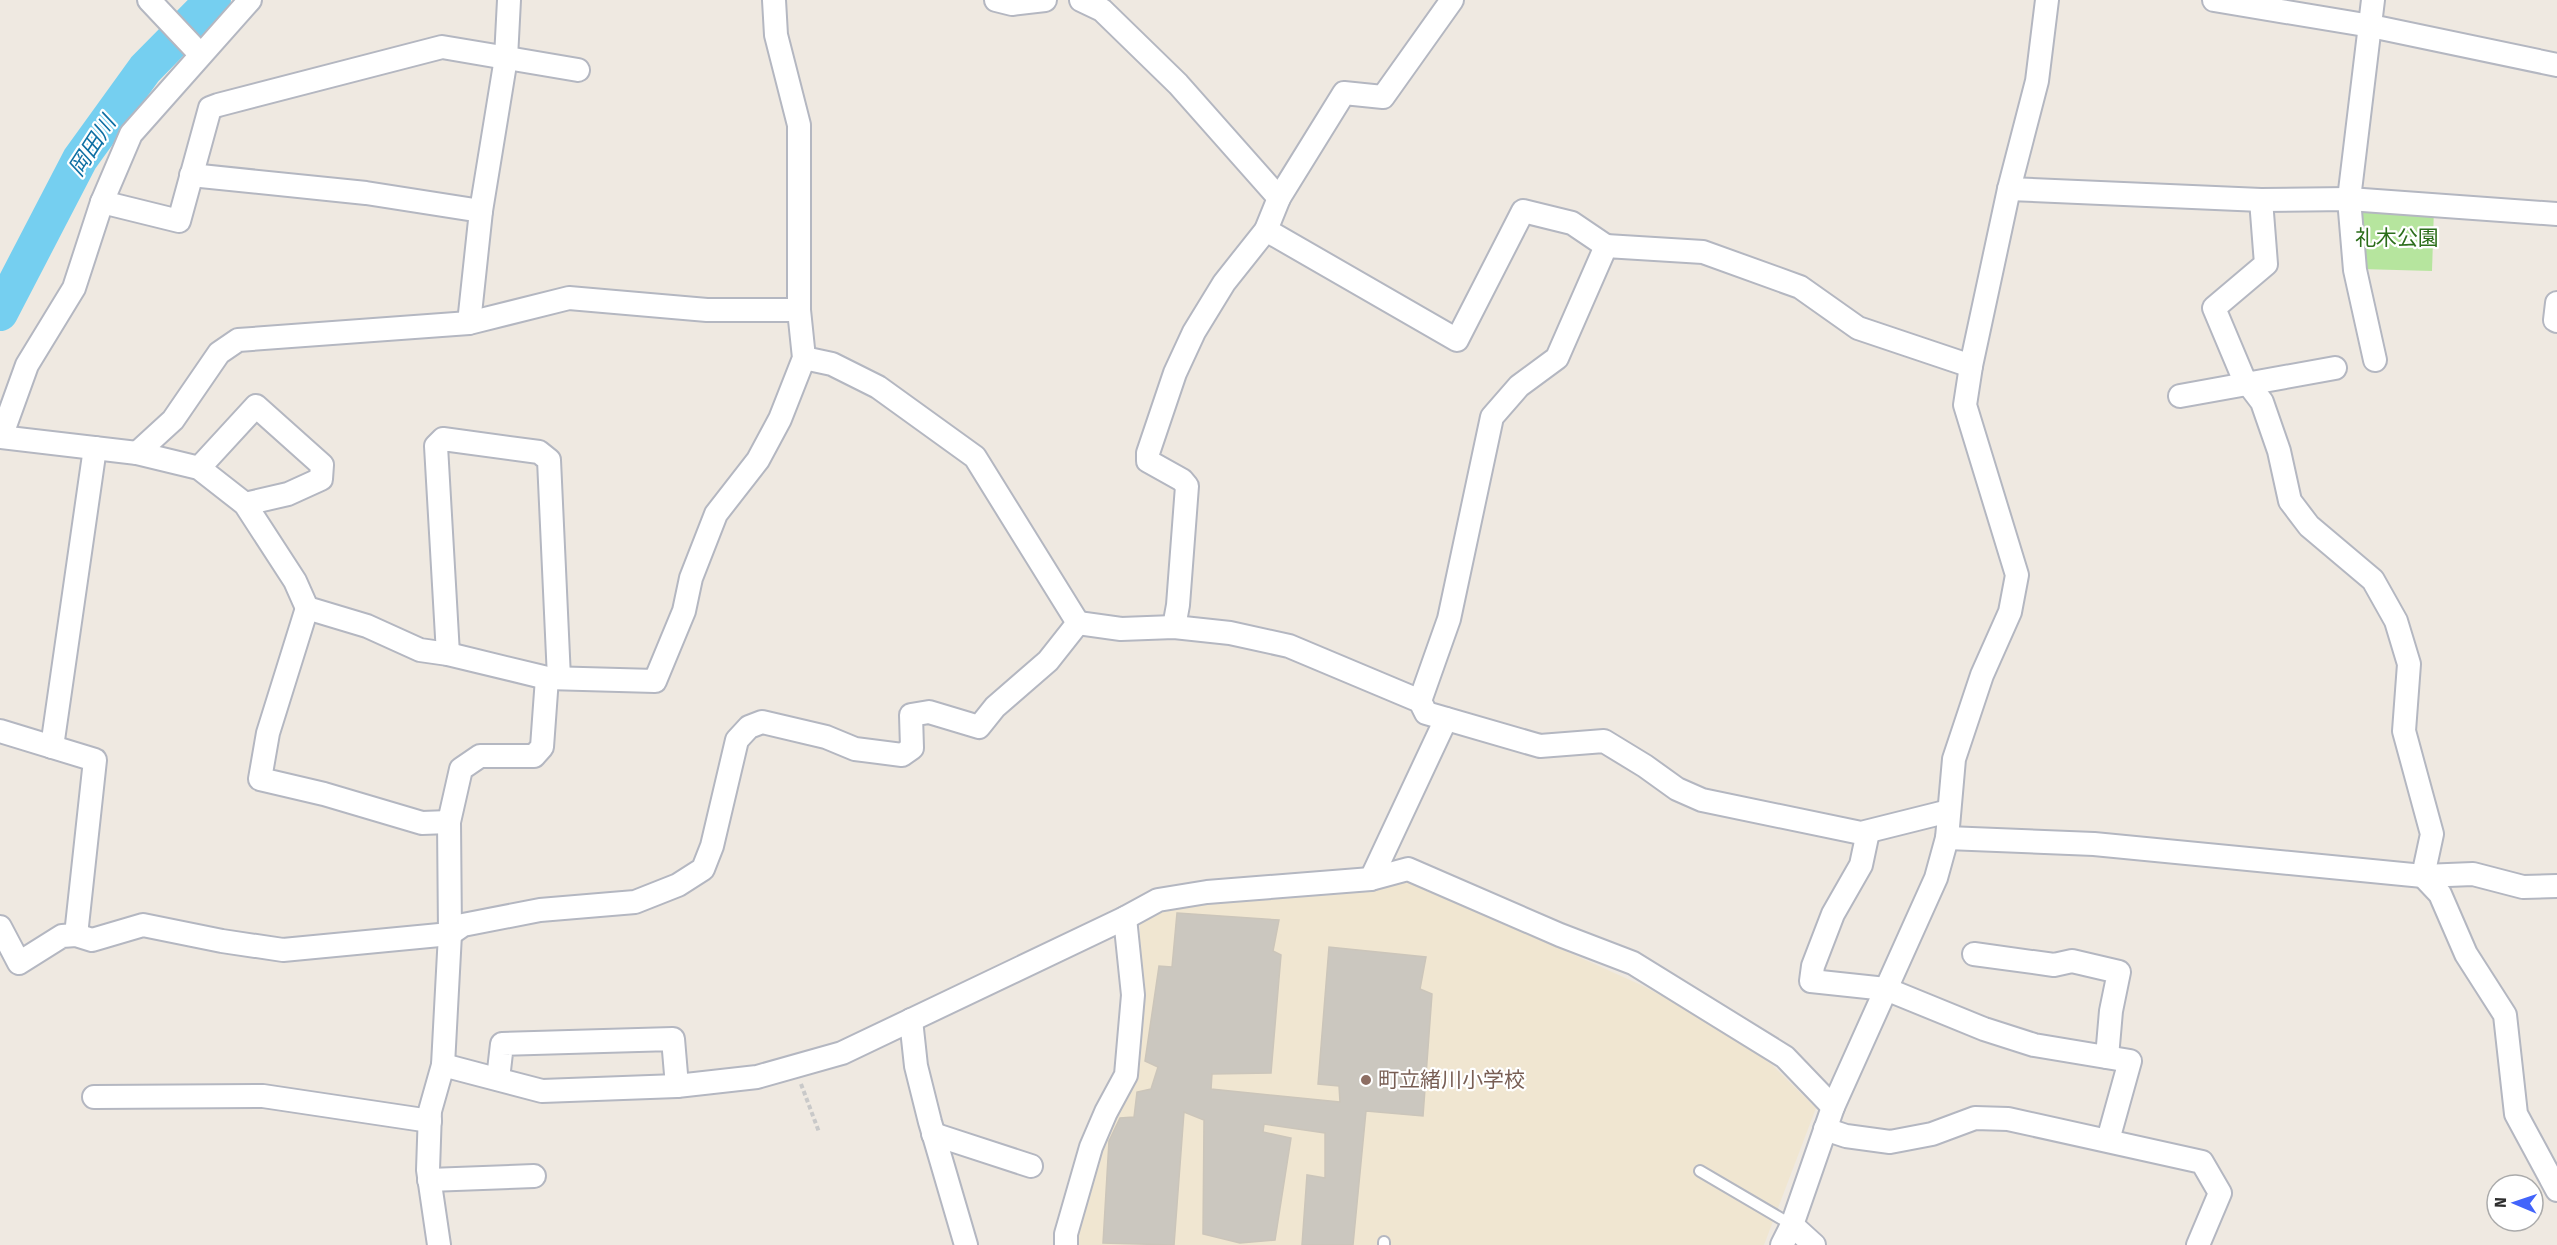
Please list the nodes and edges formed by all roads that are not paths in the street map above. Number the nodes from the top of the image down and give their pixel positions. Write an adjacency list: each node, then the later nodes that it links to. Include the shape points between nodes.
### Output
1 (250, 0): 13 (street)
2 (509, 0): 14 (street)
3 (774, 0): 28 (street, via 776,35 800,124)
4 (996, 0): 5 (street, via 1012,4)
5 (1045, 0)
6 (1081, 0): 19 (street, via 1102,10 1178,84)
7 (1452, 0): 19 (street, via 1383,97 1344,93)
8 (2047, 0): 18 (street, via 2037,81)
9 (2214, 0): 12 (street)
10 (2373, 0): 12 (street)
11 (155, 6): 13 (street)
12 (2371, 26): 15 (street); 20 (street)
13 (200, 54): 22 (street, via 131,134)
14 (506, 58): 16 (street); 17 (street, via 442,47 210,108); 23 (street)
15 (2557, 65)
16 (578, 70)
17 (191, 175): 22 (street, via 179,221); 23 (street, via 366,193)
18 (2008, 189): 21 (street); 33 (street)
19 (1279, 198): 25 (street)
20 (2349, 199): 21 (street); 24 (street); 32 (street, via 2355,270)
21 (2261, 200): 35 (street, via 2266,264 2214,308)
22 (102, 202): 37 (street, via 74,288 27,365)
23 (481, 211): 30 (street)
24 (2557, 214)
25 (1266, 230): 26 (street, via 1457,340 1524,212 1572,223); 44 (street, via 1224,283 1194,332 1175,373 1148,453 1148,462 1187,486)
26 (1606, 246): 33 (street, via 1703,252 1800,287 1858,327); 47 (street, via 1557,358 1519,386 1492,417 1449,619)
27 (2557, 303): 29 (street)
28 (799, 309): 30 (street, via 707,310 569,298); 31 (street)
29 (2557, 321)
30 (470, 323): 39 (street, via 238,340 219,353 173,420)
31 (804, 358): 43 (street, via 832,364 878,387 975,457); 46 (street, via 780,419 758,460 716,514 691,578 684,611 655,681)
32 (2375, 360)
33 (1971, 366): 51 (street, via 1965,405 2017,575 2010,612 1982,675 1954,759)
34 (2335, 368): 35 (street)
35 (2248, 384): 36 (street); 55 (street, via 2262,402 2279,451 2290,501 2309,526 2373,580 2396,621 2409,664 2404,731 2432,834)
36 (2180, 396)
37 (1, 437): 38 (street)
38 (95, 448): 39 (street); 50 (street)
39 (136, 453): 40 (street)
40 (199, 468): 41 (street); 41 (street, via 256,406 322,465 321,479 288,494)
41 (245, 504): 42 (street, via 295,581)
42 (307, 608): 45 (street, via 367,626 420,650); 52 (street, via 268,733 260,779 422,823)
43 (1078, 622): 44 (street, via 1121,629); 60 (street, via 1048,661 979,727 929,712 911,715 912,748 902,755 855,749 826,737 762,722 749,727 737,740 703,869 678,885 635,902 540,910 462,925)
44 (1174, 627): 47 (street, via 1230,633 1289,646)
45 (448, 654): 46 (street); 46 (street, via 436,446 443,439 539,452 549,460)
46 (553, 678): 52 (street, via 542,747 534,756 480,756 461,769)
47 (1420, 701): 48 (street, via 1426,713)
48 (1446, 719): 53 (street, via 1540,746 1604,741 1677,789 1702,800 1861,833); 56 (street)
49 (0, 731): 50 (street)
50 (52, 747): 61 (street, via 95,760)
51 (1949, 811): 53 (street); 54 (street)
52 (449, 822): 60 (street)
53 (1868, 831): 63 (street, via 1860,865 1833,914 1812,966 1811,981)
54 (1947, 838): 55 (street, via 2094,844); 63 (street, via 1936,878)
55 (2423, 876): 57 (street, via 2473,874 2523,887); 79 (street, via 2440,894 2466,954 2505,1015 2516,1114)
56 (1371, 879): 58 (street, via 1208,892 1158,900); 70 (street, via 1408,869 1633,963 1785,1057)
57 (2557, 886)
58 (1125, 918): 64 (street); 83 (street, via 1133,995 1126,1075 1088,1157)
59 (0, 927): 61 (street, via 19,963 63,936)
60 (450, 934): 61 (street, via 283,950 144,925 92,940); 66 (street)
61 (76, 935)
62 (1974, 954): 65 (street, via 2054,965 2072,961 2119,972)
63 (1886, 989): 65 (street, via 2034,1045); 70 (street)
64 (911, 1020): 68 (street, via 842,1053 757,1077); 73 (street, via 916,1066)
65 (2107, 1057): 74 (street, via 2130,1061)
66 (443, 1065): 67 (street); 71 (street)
67 (498, 1079): 68 (street, via 542,1091); 68 (street, via 502,1044 673,1039)
68 (677, 1086)
69 (94, 1097): 71 (street, via 262,1096)
70 (1833, 1107): 72 (street)
71 (430, 1121): 78 (street)
72 (1825, 1129): 74 (street, via 1890,1143 1975,1119 2008,1119); 80 (street)
73 (933, 1134): 75 (street); 82 (street)
74 (2108, 1140): 85 (street, via 2202,1162 2220,1193)
75 (1031, 1166)
76 (1700, 1170): 80 (lane)
77 (534, 1176): 78 (street)
78 (429, 1180): 81 (street)
79 (2557, 1190)
80 (1787, 1235): 84 (street)
81 (439, 1245)
82 (966, 1245)
83 (1066, 1245)
84 (1814, 1245)
85 (2198, 1245)

